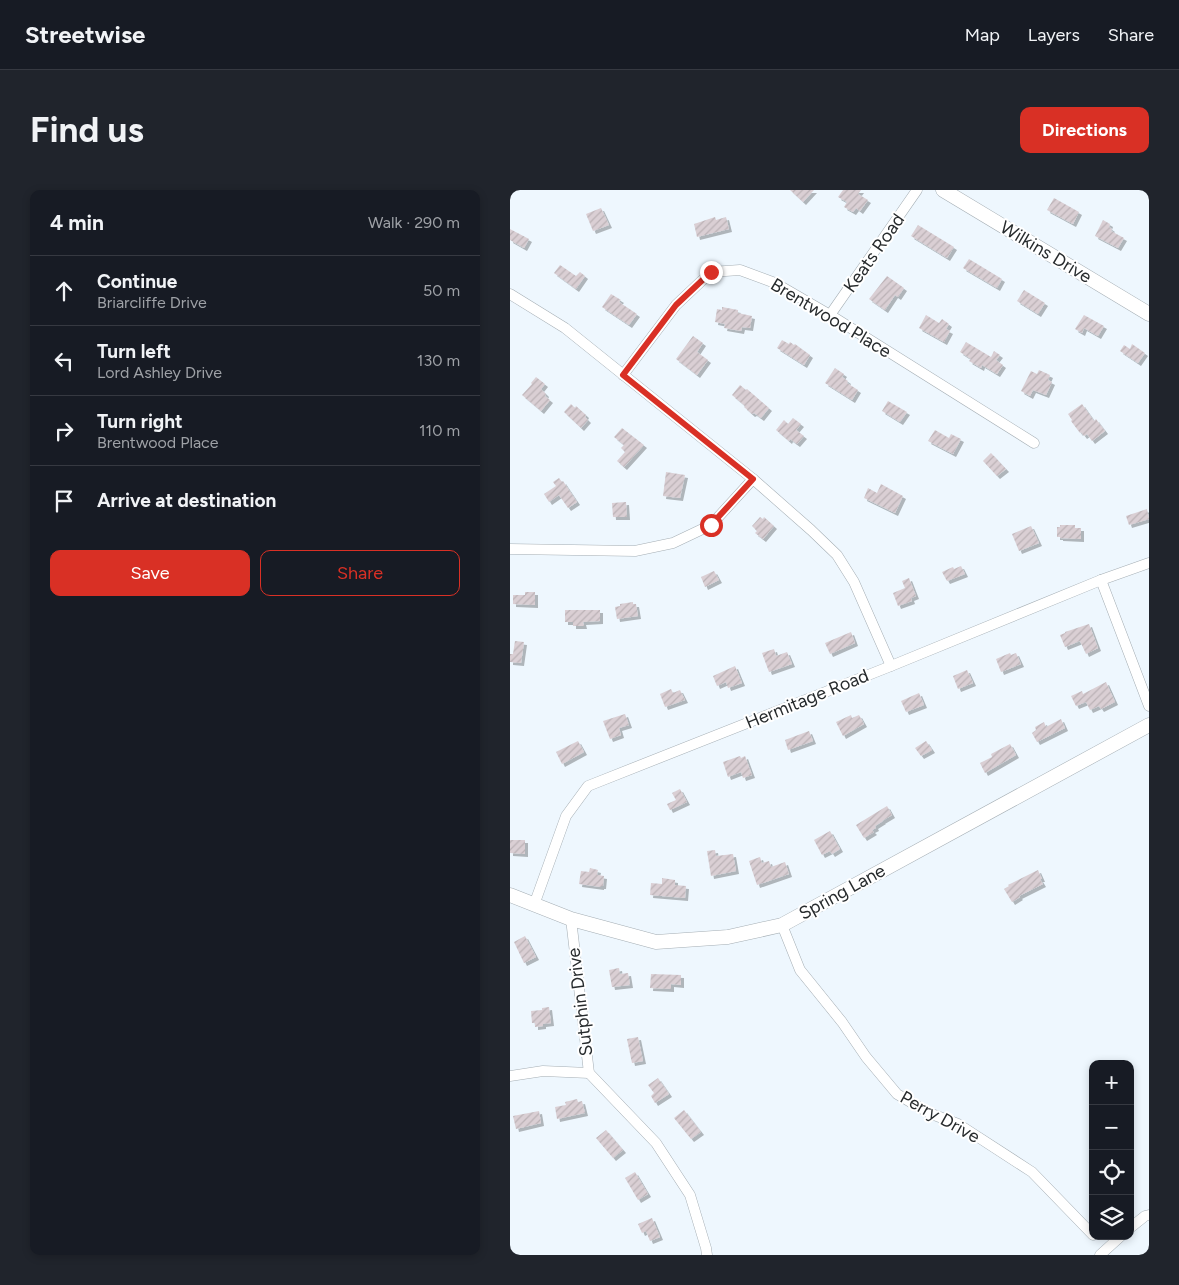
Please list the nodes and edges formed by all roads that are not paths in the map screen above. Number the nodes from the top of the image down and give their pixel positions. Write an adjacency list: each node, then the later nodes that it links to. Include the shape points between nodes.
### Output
1 (917, 190): 5 (street, Keats Road)
2 (943, 190): 4 (street, Wilkins Drive)
3 (510, 294): 6 (street, via 565,328)
4 (1149, 314)
5 (830, 315): 6 (street, Brentwood Place, via 775,283 740,270 711,272 676,305); 7 (street, Brentwood Place)
6 (623, 375): 8 (street)
7 (1034, 443)
8 (753, 479): 9 (street, via 711,525 673,543 635,551); 12 (street, via 837,555 854,582)
9 (510, 549)
10 (1149, 562): 11 (street, Hermitage Road)
11 (1101, 580): 12 (street, Hermitage Road); 13 (street)
12 (891, 666): 16 (street, Hermitage Road, via 588,786 566,816)
13 (1149, 706)
14 (1149, 725): 18 (street, Spring Lane)
15 (510, 895): 16 (street, Spring Lane)
16 (534, 905): 17 (street, Spring Lane)
17 (571, 920): 18 (street, Spring Lane, via 656,942 728,937); 19 (street, Sutphin Drive)
18 (782, 925): 23 (street, Perry Drive, via 800,970 897,1094 929,1113 958,1124 1032,1172)
19 (589, 1073): 20 (street, via 543,1071); 27 (street, Sutphin Drive, via 656,1143 690,1195)
20 (510, 1076)
21 (1149, 1215): 22 (street)
22 (1134, 1225)
23 (1089, 1230)
24 (1097, 1240): 26 (street, Perry Drive)
25 (1116, 1240): 26 (street)
26 (1103, 1252)
27 (707, 1255)

